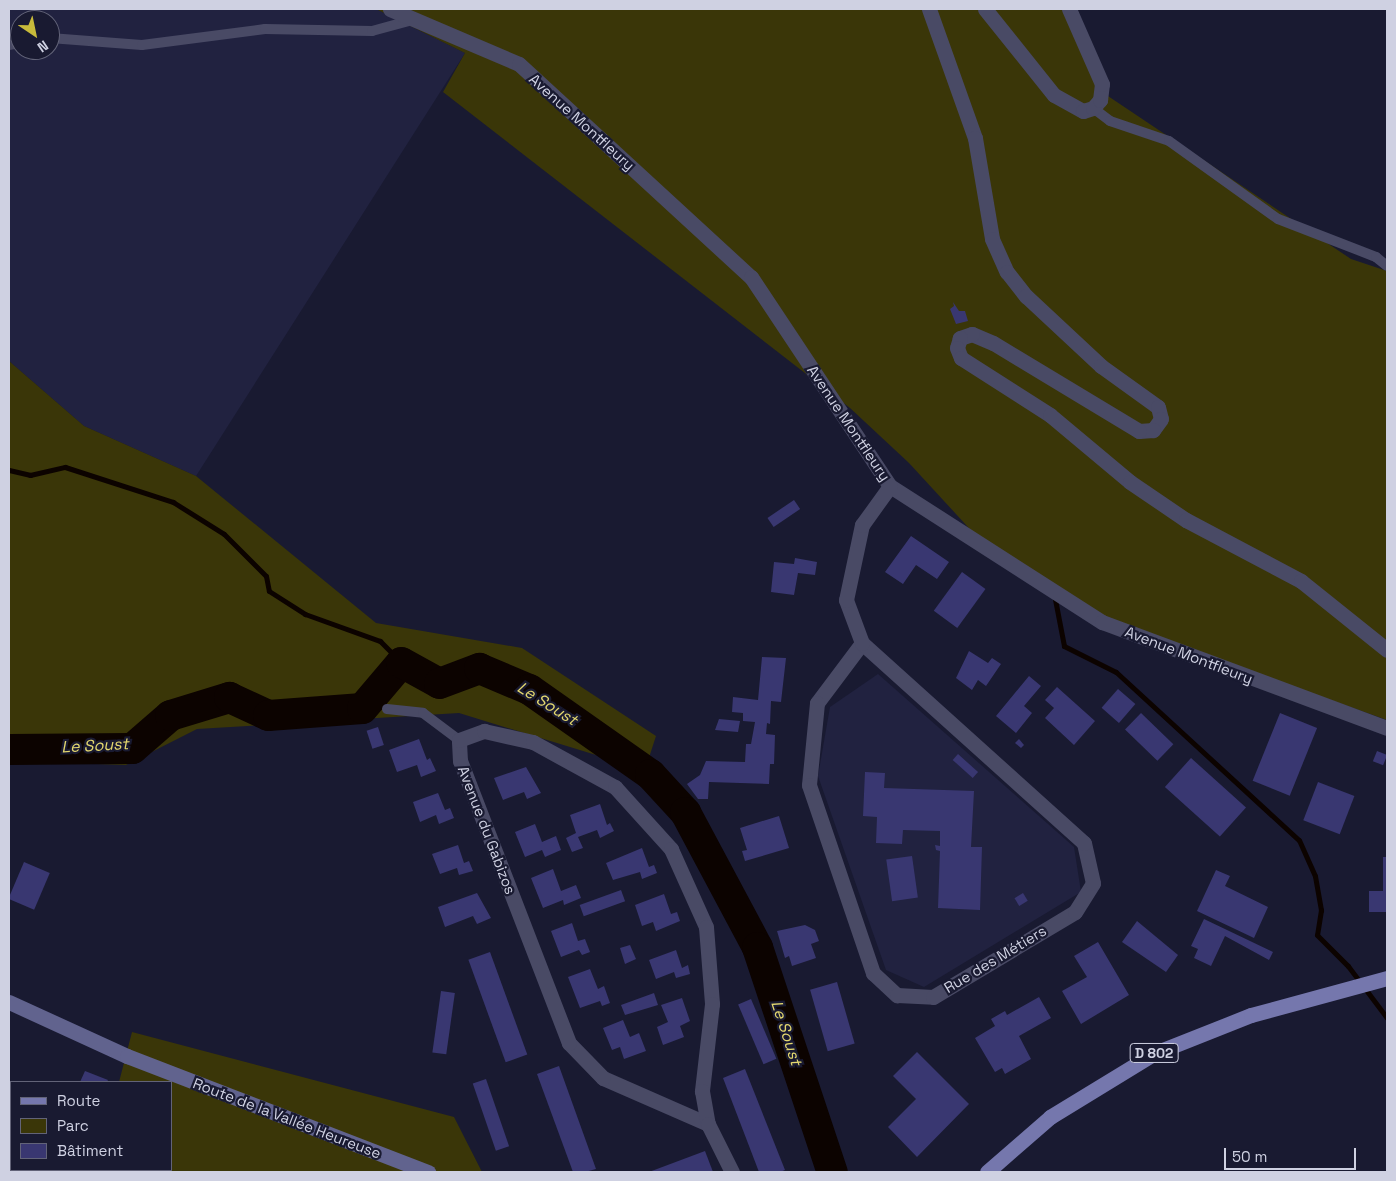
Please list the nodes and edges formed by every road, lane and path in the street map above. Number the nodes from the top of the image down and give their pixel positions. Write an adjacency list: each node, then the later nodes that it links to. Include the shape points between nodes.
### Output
1 (390, 9): 5 (street, Avenue Montfleury)
2 (929, 9): 11 (street, via 975,138 992,239 1007,272 1026,296 1100,366 1158,407 1160,419 1153,430 1140,431 993,343 972,334 960,338 961,358 1050,415 1130,482 1186,520 1301,581)
3 (984, 9): 7 (street, via 1054,95 1083,111)
4 (1069, 9): 7 (street, via 1102,84 1100,100)
5 (417, 19): 6 (lane, via 372,31 266,30 142,46); 9 (street, Avenue Montfleury, via 519,64 751,277)
6 (60, 39)
7 (1093, 108): 8 (lane, via 1110,121 1169,141 1278,220 1376,257)
8 (1387, 266)
9 (890, 486): 10 (street, Rue des Métiers, via 862,524 846,600); 13 (street, Avenue Montfleury, via 1102,622)
10 (862, 643): 10 (street, Rue des Métiers, via 817,703 809,785 873,973 897,995 932,997 1075,912 1093,883 1084,843)
11 (1387, 650)
12 (387, 709): 14 (lane, via 423,713)
13 (1387, 728)
14 (459, 740): 17 (street, Avenue du Gabizos, via 460,761 569,1043 603,1078); 17 (street, via 484,731 533,742 615,787 671,849 706,927 712,1004 702,1091)
15 (1380, 980): 20 (main road, D 802, via 1251,1015 1154,1053 1050,1118)
16 (9, 1002): 18 (street, Route de la Vallée Heureuse, via 86,1039)
17 (708, 1124): 19 (street)
18 (428, 1172)
19 (732, 1172)
20 (987, 1172)

